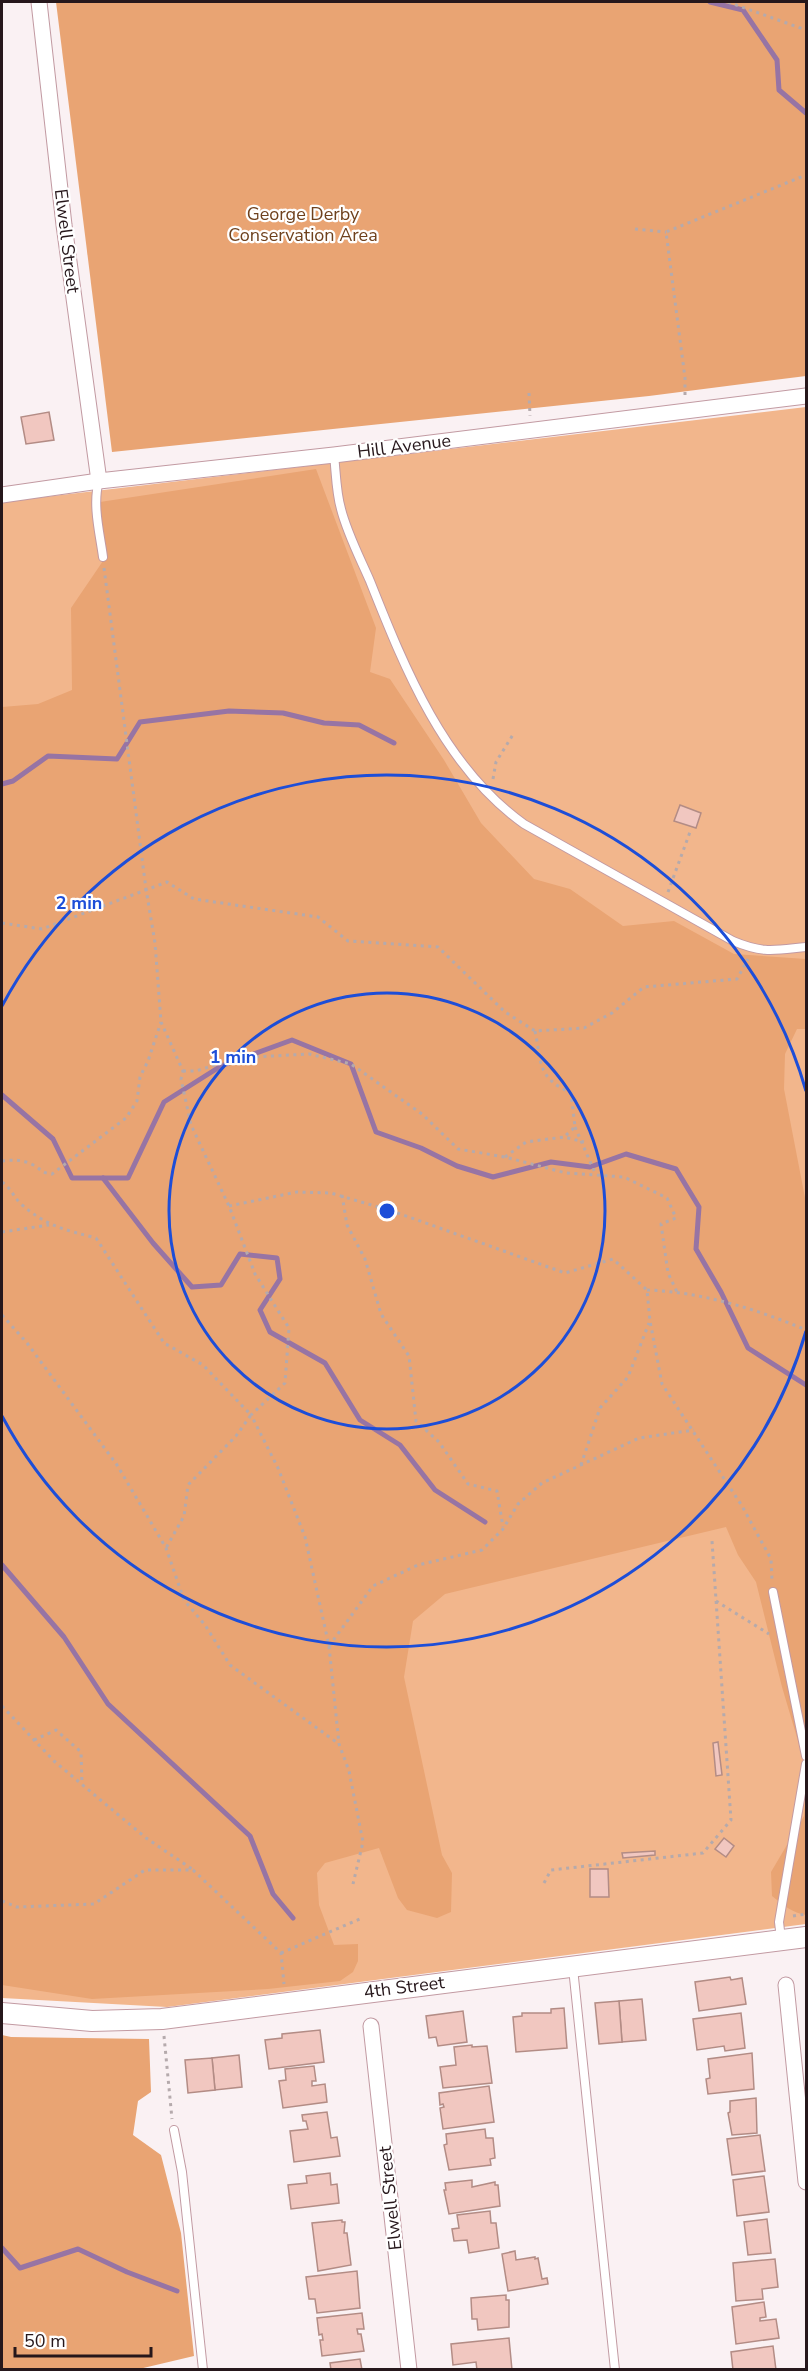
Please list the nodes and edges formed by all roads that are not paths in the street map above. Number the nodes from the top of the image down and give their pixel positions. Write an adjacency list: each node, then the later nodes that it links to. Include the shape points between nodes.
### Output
1 (39, 2): 4 (street, Elwell Street)
2 (807, 396): 3 (street, Hill Avenue)
3 (334, 455): 4 (street, Hill Avenue); 7 (lane, via 340,509 392,638 446,742 489,796 524,824 733,941 754,950)
4 (99, 481): 5 (street, Hill Avenue); 6 (lane, via 96,489)
5 (2, 495)
6 (103, 557)
7 (807, 947)
8 (773, 1592): 9 (lane)
9 (807, 1756)
10 (807, 1764): 12 (lane, via 779,1922)
11 (807, 1937): 12 (street, 4th Street)
12 (781, 1940): 13 (street, 4th Street)
13 (573, 1965): 15 (street, 4th Street, via 162,2019 92,2021); 21 (lane)
14 (786, 1984): 18 (street)
15 (2, 2013)
16 (371, 2026): 20 (street, Elwell Street)
17 (174, 2130): 19 (lane)
18 (807, 2182)
19 (203, 2370)
20 (409, 2370)
21 (615, 2370)

